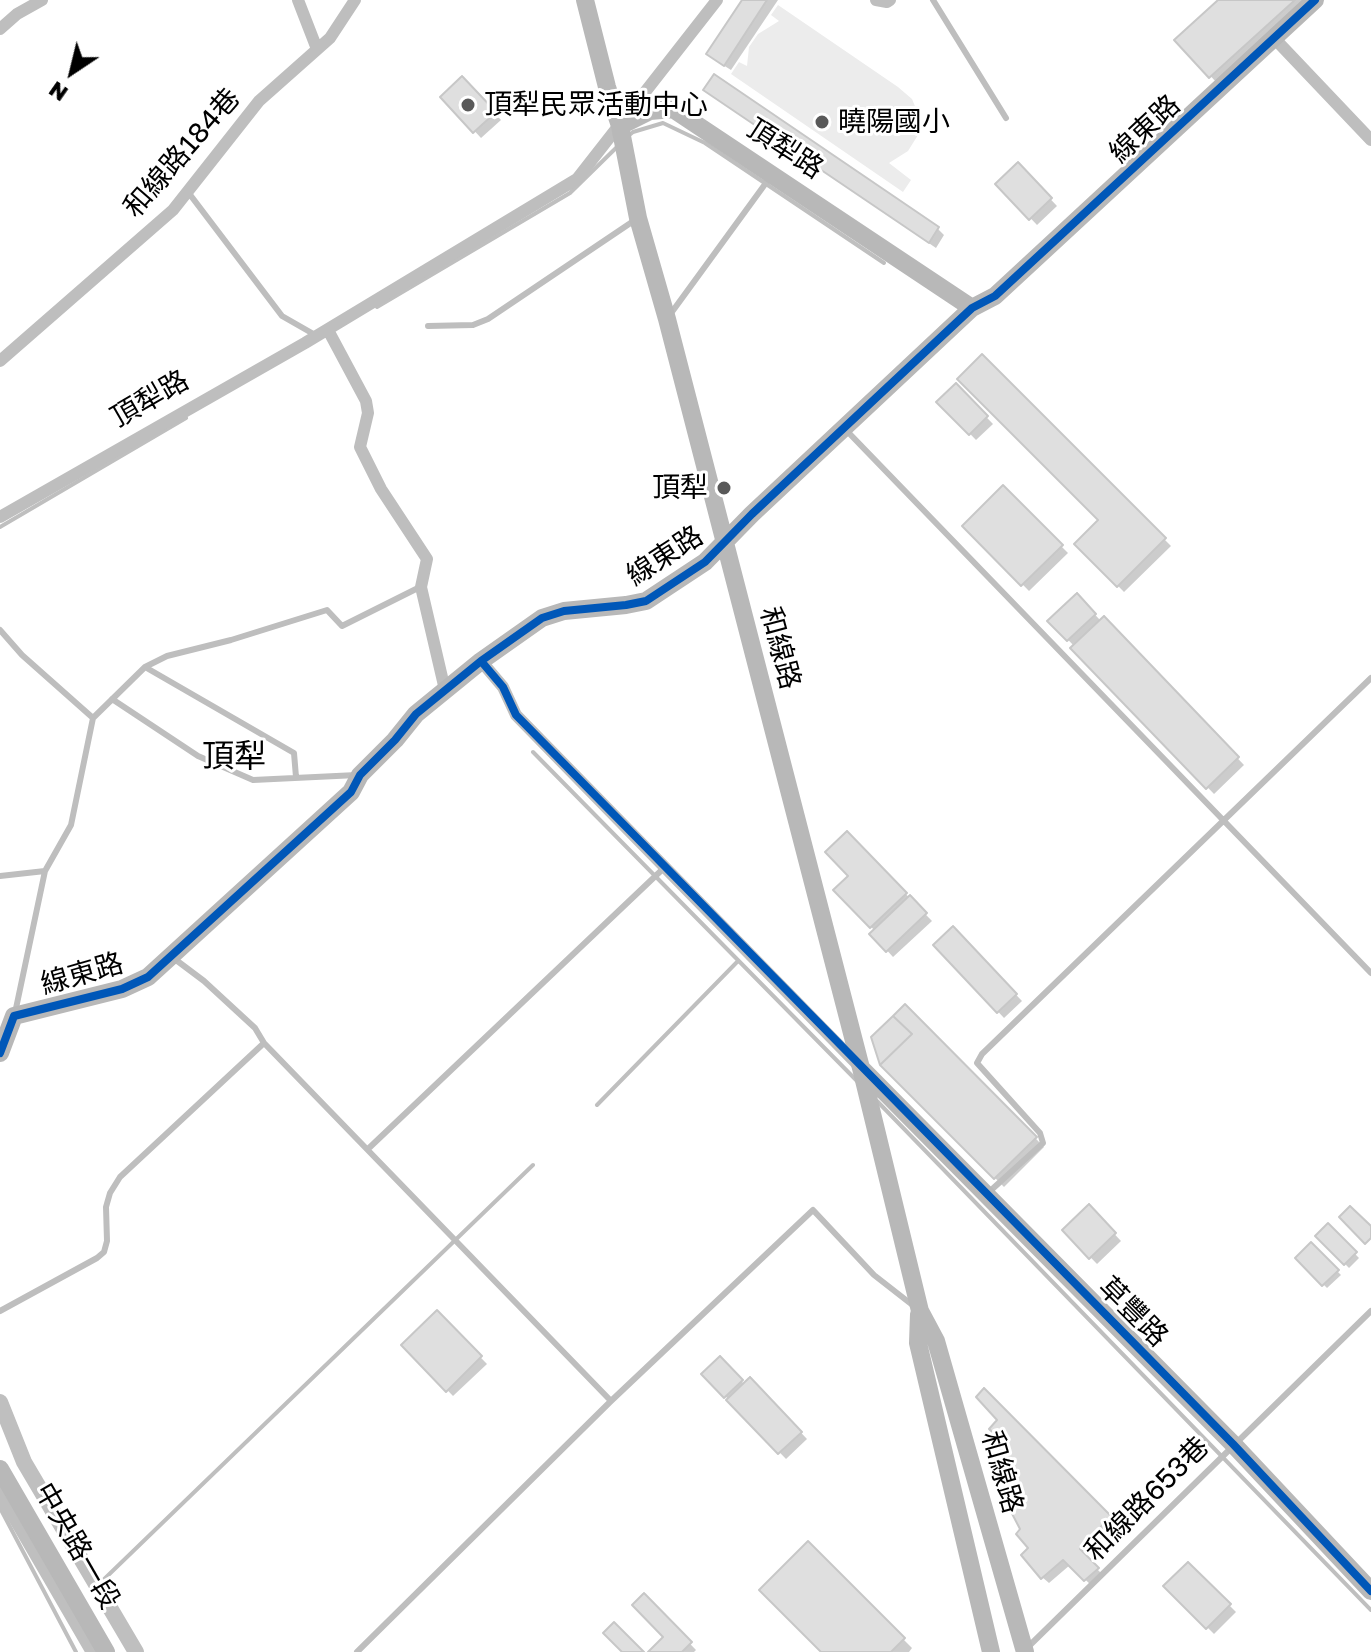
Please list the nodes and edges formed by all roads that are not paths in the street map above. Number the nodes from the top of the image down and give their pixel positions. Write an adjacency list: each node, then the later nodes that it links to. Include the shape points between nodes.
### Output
1 (42, 0): 10 (street)
2 (298, 0): 12 (street)
3 (355, 0): 12 (street, 和線路184巷)
4 (585, 0): 14 (street, 和線路)
5 (717, 0): 14 (street)
6 (876, 0): 7 (street)
7 (890, 0)
8 (933, 0): 13 (lane)
9 (1315, 0): 11 (street, 線東路)
10 (0, 29)
11 (1275, 39): 15 (street); 19 (street, 線東路, via 995,296)
12 (317, 49): 17 (street, 和線路184巷, via 259,101)
13 (1006, 118)
14 (620, 126): 16 (street, 頂犁路, via 650,111 673,109); 18 (street, 和線路); 22 (street, 頂犁路, via 577,179)
15 (1371, 140)
16 (773, 174): 19 (street, 頂犁路); 20 (lane)
17 (188, 191): 22 (lane, via 282,316); 23 (street, 和線路184巷, via 173,210)
18 (638, 218): 20 (street, 和線路); 21 (lane, via 488,319 473,325)
19 (972, 308): 24 (street, 線東路)
20 (667, 319): 26 (street, 和線路)
21 (428, 326)
22 (322, 333): 25 (street, 頂犁路); 27 (street, via 366,401 360,447 427,559)
23 (0, 361)
24 (843, 427): 26 (street, 線東路); 37 (lane)
25 (0, 517)
26 (724, 543): 29 (street, 線東路, via 646,601 542,618); 46 (street, 和線路)
27 (421, 587): 30 (lane, via 342,626 327,610); 32 (street)
28 (0, 630): 34 (lane)
29 (481, 661): 32 (street, 線東路); 38 (street, via 503,687 516,715)
30 (145, 667): 33 (lane); 36 (lane, via 294,753)
31 (1371, 678): 37 (lane)
32 (445, 690): 35 (street, 線東路)
33 (112, 699): 34 (lane); 36 (lane, via 198,756 253,780)
34 (93, 718): 39 (lane, via 71,825)
35 (360, 775): 36 (lane); 41 (street, 線東路, via 351,792)
36 (296, 777)
37 (1223, 821): 42 (lane); 48 (lane, via 982,1054 977,1063 1040,1133 1043,1143)
38 (666, 866): 46 (street); 47 (lane)
39 (45, 871): 40 (lane); 43 (lane)
40 (0, 876)
41 (172, 957): 43 (street, 線東路, via 122,989); 44 (lane, via 235,1009)
42 (1371, 973)
43 (14, 1016): 45 (street, 線東路)
44 (264, 1043): 47 (lane); 49 (lane, via 120,1177 106,1207 104,1252)
45 (0, 1053)
46 (861, 1068): 48 (street, 草豐路); 50 (street, 和線路)
47 (369, 1148): 52 (lane)
48 (986, 1195): 53 (street, 草豐路)
49 (0, 1311)
50 (920, 1311): 52 (lane, via 874,1275 813,1210); 58 (street, 和線路, via 918,1343); 59 (street, 和線路, via 936,1341)
51 (1371, 1311): 53 (lane, 和線路653巷)
52 (611, 1401): 57 (lane)
53 (1233, 1444): 55 (street, 草豐路); 59 (lane, 和線路653巷)
54 (0, 1469): 56 (street, 中央路一段)
55 (1371, 1591)
56 (106, 1652)
57 (357, 1652)
58 (991, 1652)
59 (1024, 1652)

